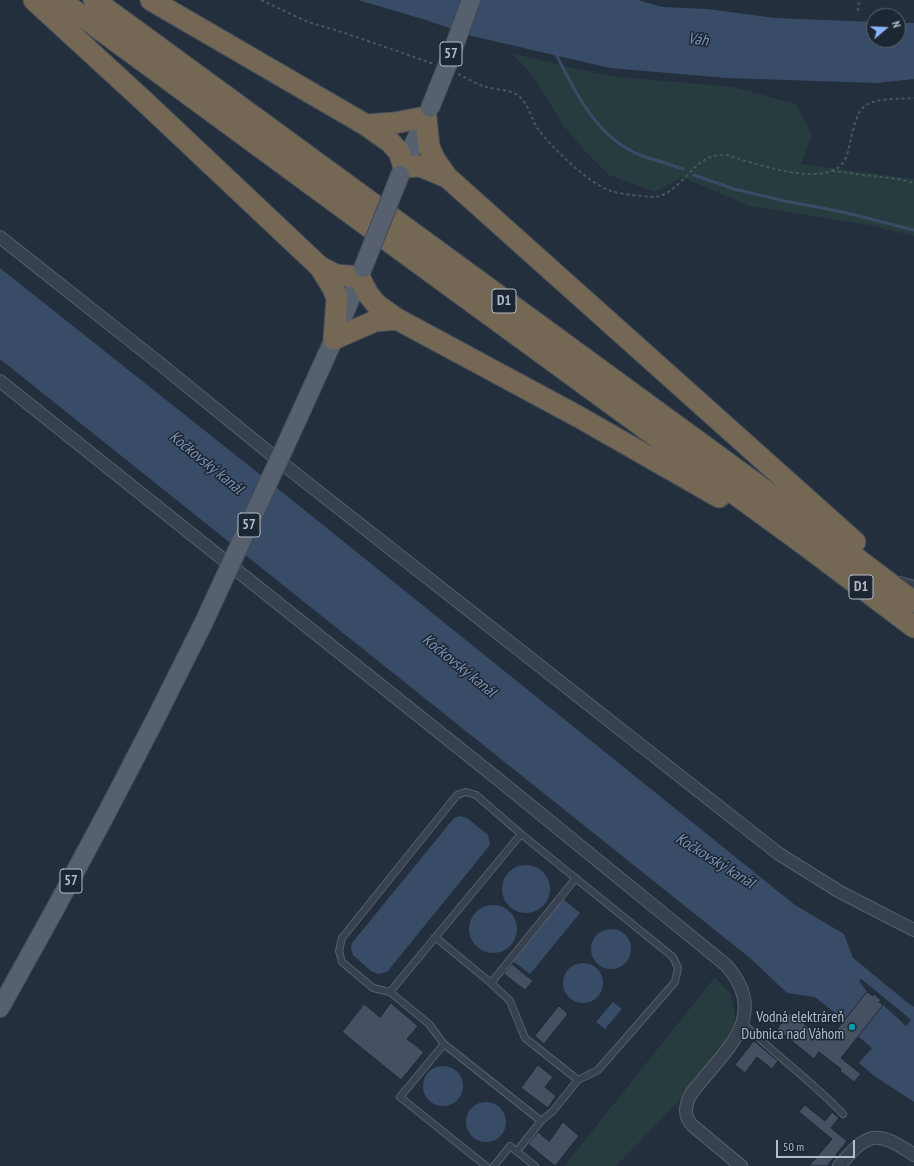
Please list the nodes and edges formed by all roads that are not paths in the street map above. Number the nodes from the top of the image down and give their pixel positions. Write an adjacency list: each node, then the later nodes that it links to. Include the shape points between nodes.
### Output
1 (34, 0): 11 (highway)
2 (60, 0): 16 (highway, D1)
3 (94, 0): 19 (highway, D1)
4 (151, 0): 7 (highway)
5 (471, 0): 6 (main road, 57, bridge)
6 (428, 113): 7 (highway, via 394,123); 8 (main road, 57); 9 (highway, via 429,147)
7 (366, 125): 8 (highway, via 390,142 399,152)
8 (402, 171): 9 (highway, via 420,166); 12 (main road, 57, bridge)
9 (447, 177): 17 (highway, via 844,532)
10 (0, 238): 23 (street, via 779,854 840,892)
11 (320, 267): 12 (highway, via 336,275); 14 (highway, via 337,298)
12 (361, 272): 13 (highway, via 368,294 376,304); 14 (main road, 57)
13 (397, 319): 14 (highway, via 370,323); 16 (highway, via 572,413)
14 (334, 339): 27 (main road, 57, bridge, via 204,622 85,855)
15 (0, 381): 28 (street, via 721,961 734,976 742,992)
16 (809, 548): 20 (highway, D1)
17 (907, 582): 18 (highway)
18 (914, 599)
19 (914, 602)
20 (914, 627)
21 (521, 834): 22 (lane); 24 (lane); 26 (lane, via 476,795 466,792 457,795 342,938 339,951 342,962 373,988)
22 (576, 878): 25 (lane); 30 (lane, via 673,957 678,968 675,982 598,1070)
23 (914, 930)
24 (434, 937): 25 (lane); 26 (lane)
25 (492, 983): 30 (lane, via 510,1001 525,1038)
26 (390, 992): 29 (lane, via 429,1024)
27 (0, 1008)
28 (743, 1023): 31 (lane); 38 (street, via 732,1045 688,1098 685,1111 692,1126)
29 (444, 1044): 32 (lane); 35 (lane, via 400,1097)
30 (578, 1080): 32 (lane, via 552,1112)
31 (843, 1114)
32 (541, 1121): 33 (lane)
33 (517, 1151): 36 (lane, via 510,1146); 37 (lane)
34 (914, 1155): 39 (street, via 890,1140 872,1138 860,1144)
35 (486, 1166)
36 (494, 1166)
37 (535, 1166)
38 (741, 1166)
39 (839, 1166)

